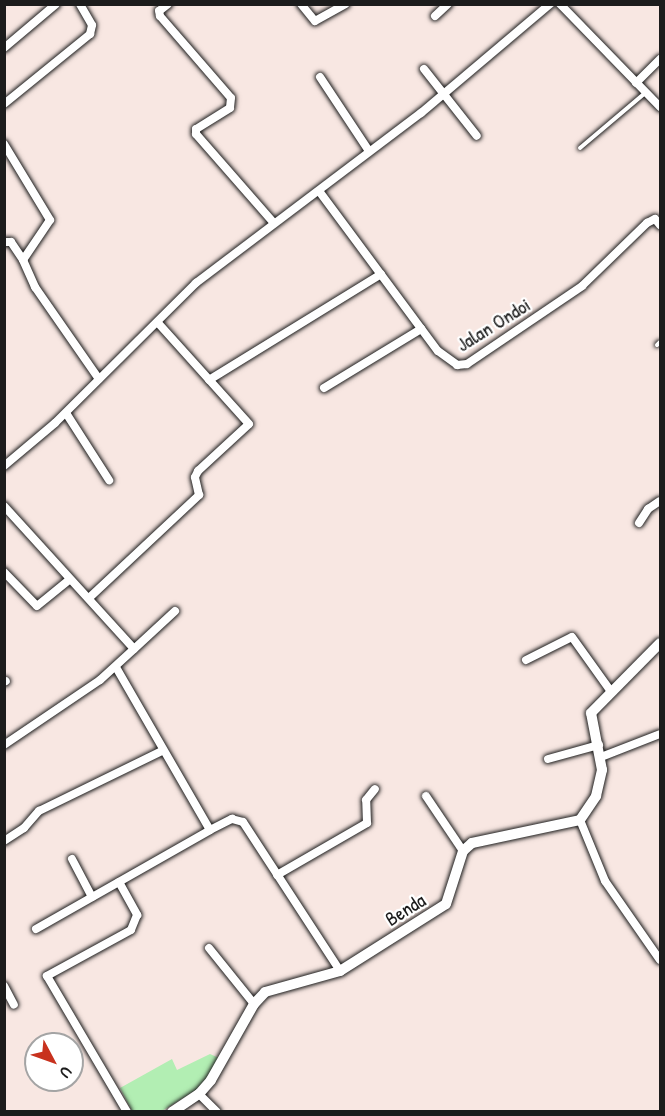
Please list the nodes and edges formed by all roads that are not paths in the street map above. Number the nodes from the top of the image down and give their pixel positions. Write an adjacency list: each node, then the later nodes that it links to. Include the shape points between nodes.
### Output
1 (56, 4): 10 (street)
2 (80, 4): 17 (street, via 92,25 90,34)
3 (168, 4): 24 (street, via 159,11 160,16 231,98 230,108 196,129 196,134)
4 (301, 4): 5 (street, via 315,21)
5 (346, 4)
6 (448, 4): 9 (street)
7 (550, 4): 16 (street)
8 (560, 4): 14 (street)
9 (435, 16)
10 (4, 48)
11 (660, 59): 14 (street)
12 (424, 69): 16 (street)
13 (320, 77): 22 (street)
14 (636, 82): 15 (street)
15 (645, 92): 18 (street); 21 (lane)
16 (445, 94): 19 (street); 22 (street)
17 (4, 104)
18 (660, 107)
19 (477, 136)
20 (4, 144): 27 (street, via 50,220)
21 (580, 148)
22 (369, 152): 23 (street)
23 (319, 191): 24 (street); 28 (street, Jalan Ondoi)
24 (274, 223): 29 (street, via 196,283)
25 (660, 225): 30 (street, Jalan Ondoi, via 655,219 647,223 582,286 467,364 457,365 446,359)
26 (4, 242): 27 (street, via 11,242)
27 (23, 260): 31 (street, via 35,288)
28 (381, 274): 30 (street, Jalan Ondoi); 32 (street)
29 (157, 322): 31 (street); 32 (street)
30 (421, 329): 33 (street)
31 (99, 379): 34 (street)
32 (209, 380): 42 (street, via 249,424 198,471 195,477 199,495)
33 (324, 388)
34 (66, 412): 35 (street); 36 (street)
35 (4, 466)
36 (109, 480)
37 (660, 501): 39 (street, via 648,509)
38 (4, 506): 41 (street)
39 (639, 523)
40 (4, 572): 41 (street, via 37,606)
41 (69, 580): 42 (street)
42 (89, 598): 45 (street)
43 (175, 611): 45 (street)
44 (660, 643): 48 (street)
45 (134, 649): 47 (street)
46 (526, 660): 48 (street, via 572,637)
47 (116, 667): 50 (street); 52 (street)
48 (610, 690): 51 (street, via 591,713)
49 (660, 734): 53 (street)
50 (4, 745)
51 (599, 745): 53 (street); 54 (street)
52 (162, 751): 58 (street); 59 (street, via 39,811)
53 (601, 757): 57 (street, via 596,796)
54 (548, 759)
55 (375, 789): 62 (street, via 366,800 367,822)
56 (426, 796): 60 (street)
57 (580, 820): 60 (street, via 472,843); 67 (street, via 605,881)
58 (210, 831): 62 (street, via 232,819 243,822); 63 (street)
59 (4, 841)
60 (463, 851): 68 (street, Benda, via 447,904)
61 (72, 859): 64 (street)
62 (277, 875): 68 (street)
63 (119, 882): 64 (street); 73 (street, via 137,915 131,930 47,976)
64 (92, 897): 65 (street)
65 (36, 929)
66 (209, 948): 70 (street)
67 (660, 960)
68 (340, 971): 70 (street, Benda, via 265,992)
69 (4, 986): 71 (street)
70 (254, 1004): 72 (street, Benda)
71 (14, 1005)
72 (199, 1094): 74 (street, Benda); 75 (street)
73 (127, 1112)
74 (172, 1112)
75 (217, 1112)

